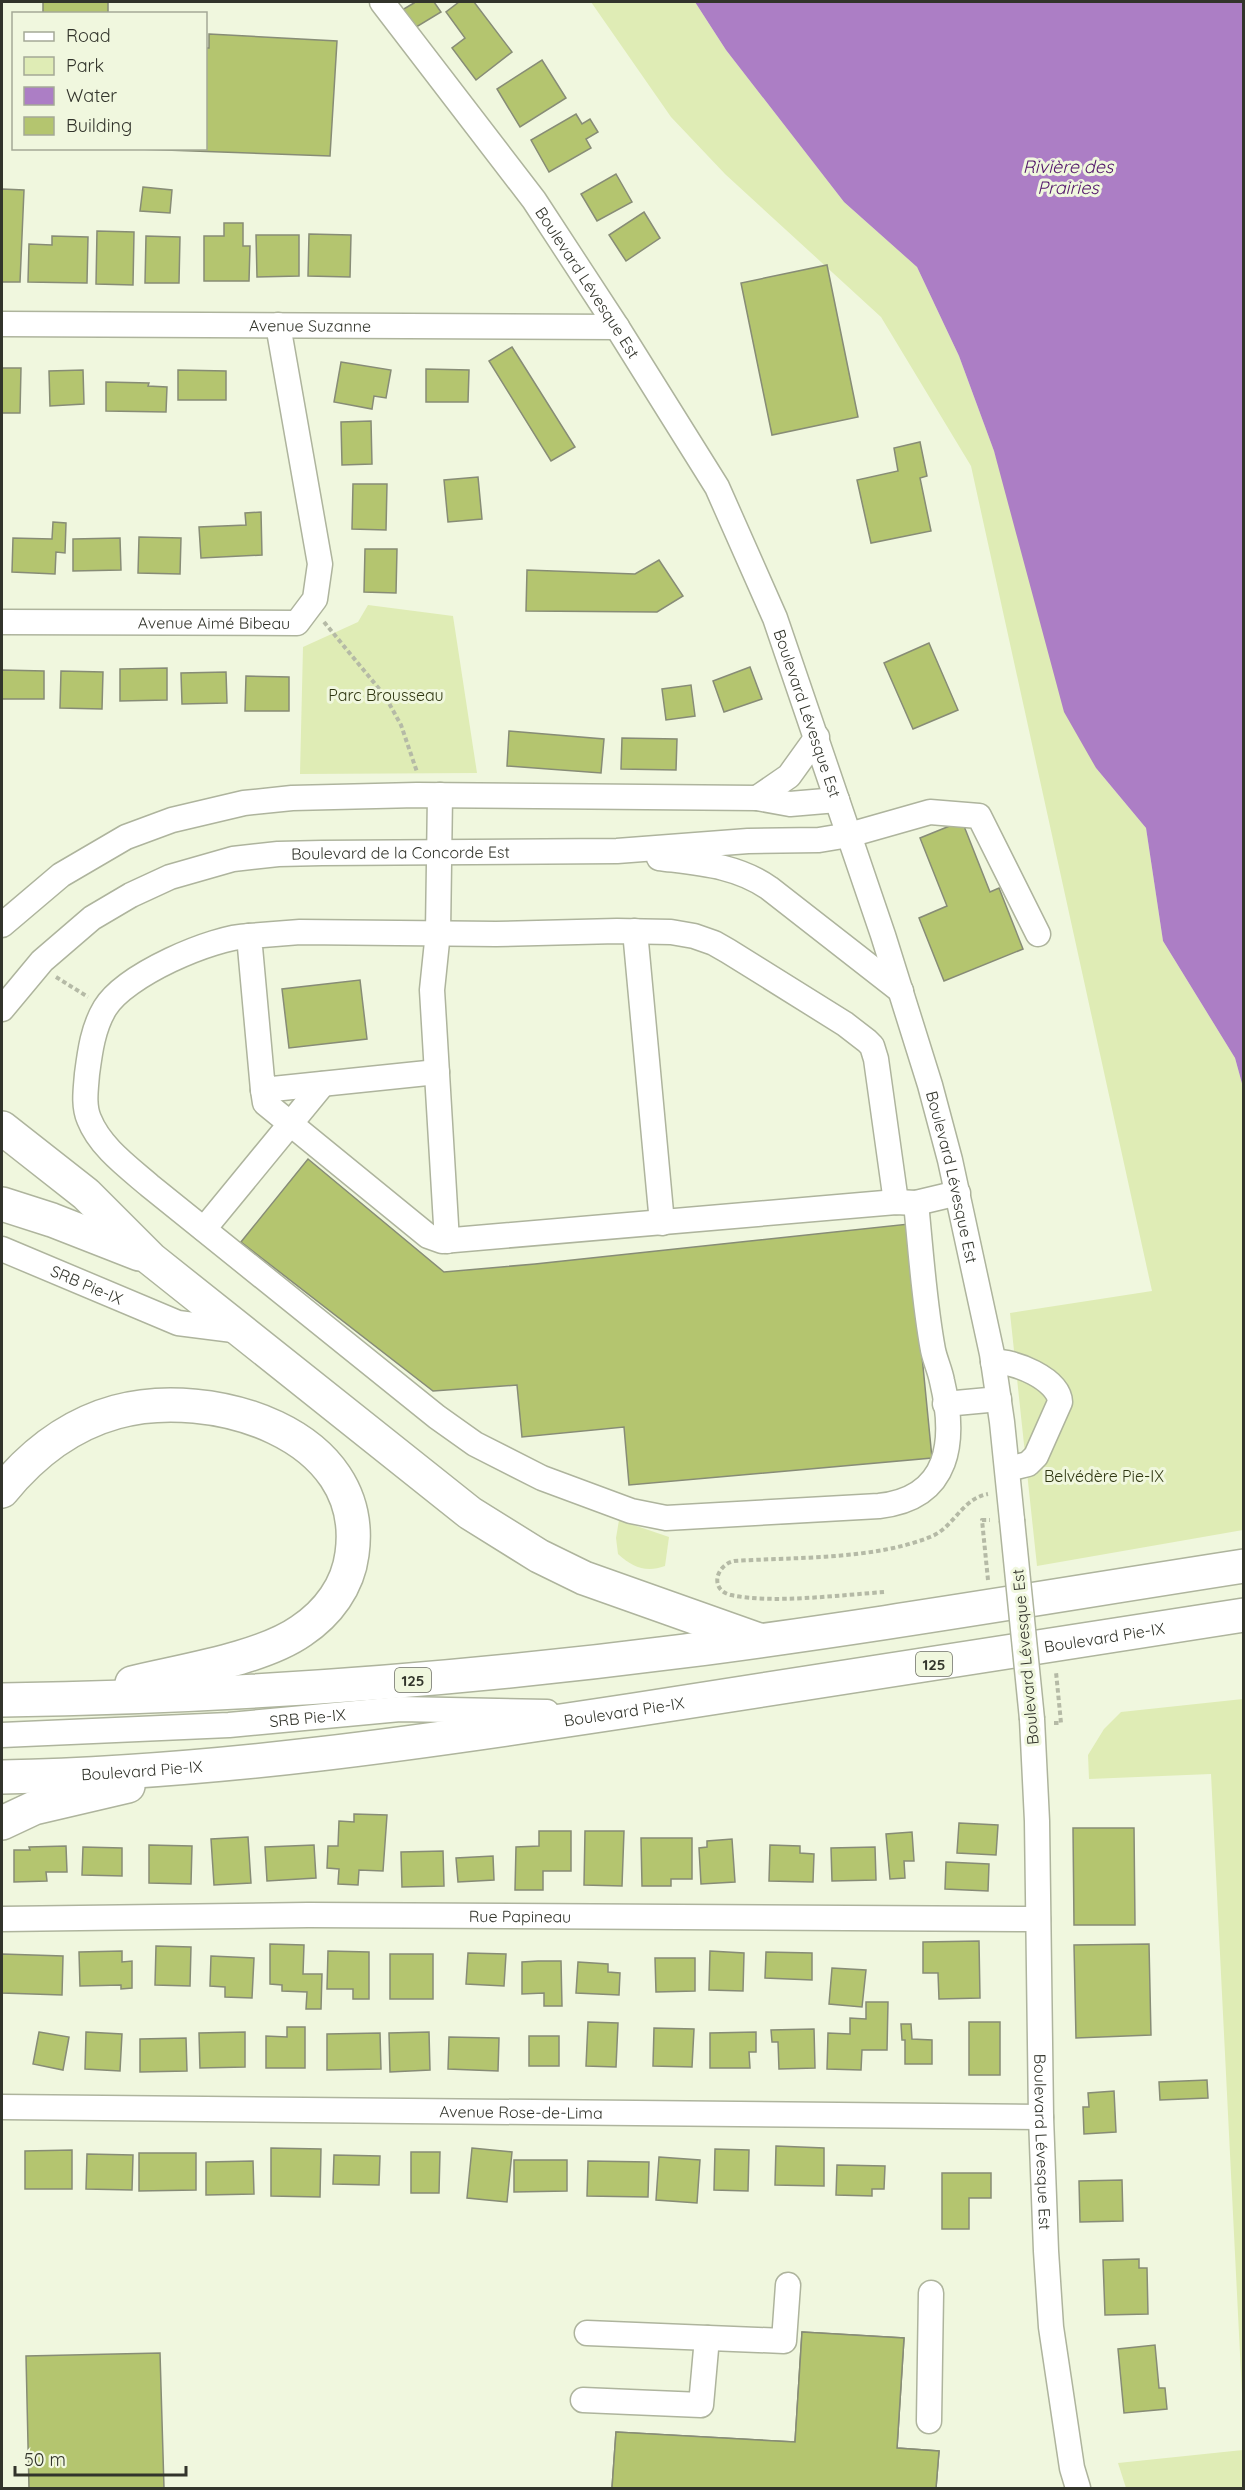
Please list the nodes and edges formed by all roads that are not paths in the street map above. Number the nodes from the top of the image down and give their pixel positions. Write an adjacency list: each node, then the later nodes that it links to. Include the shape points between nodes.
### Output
1 (382, 2): 4 (street, Boulevard Lévesque Est, via 534,200)
2 (2, 324): 3 (street, Avenue Suzanne)
3 (278, 325): 4 (street, Avenue Suzanne); 5 (street, Avenue Aimé Bibeau, via 320,564 315,599 297,623)
4 (617, 327): 6 (street, Boulevard Lévesque Est, via 717,487 779,627)
5 (2, 622)
6 (817, 737): 8 (street, via 789,776); 9 (street, Boulevard Lévesque Est)
7 (440, 795): 8 (street); 12 (street); 13 (street, via 268,800 180,817 126,837 82,861)
8 (757, 798): 9 (street, via 790,804)
9 (837, 800): 10 (street, Boulevard Lévesque Est)
10 (849, 835): 11 (street, Boulevard de la Concorde Est); 16 (street, Boulevard de la Concorde Est, via 930,812 979,816); 18 (street, Boulevard Lévesque Est)
11 (616, 851): 12 (street, Boulevard de la Concorde Est); 18 (street, via 724,867 749,875)
12 (440, 852): 15 (street); 19 (street, Boulevard de la Concorde Est, via 266,855 190,870 131,895 74,932 27,976)
13 (2, 925)
14 (635, 931): 15 (street); 27 (street, via 671,932 714,943 845,1024 872,1046); 28 (street)
15 (438, 932): 17 (street); 20 (street, via 432,990)
16 (1038, 934)
17 (249, 936): 22 (street); 29 (street, via 198,948 128,985 105,1008 89,1054 87,1116 100,1139)
18 (901, 991): 25 (street, Boulevard Lévesque Est)
19 (2, 1009)
20 (437, 1072): 21 (street); 30 (street)
21 (323, 1084): 22 (street); 23 (street)
22 (263, 1090): 23 (street, via 265,1103)
23 (291, 1124): 29 (street); 30 (street, via 428,1236)
24 (2, 1128): 32 (highway, via 86,1194)
25 (958, 1193): 27 (street); 34 (street, Boulevard Lévesque Est)
26 (2, 1203): 32 (highway)
27 (906, 1203): 28 (street); 36 (street)
28 (662, 1223): 30 (street)
29 (204, 1229): 36 (street, via 475,1444 542,1478 650,1516 694,1517 902,1503 927,1488 943,1465 949,1437)
30 (447, 1241)
31 (2, 1249): 33 (street, SRB Pie-IX, via 178,1323)
32 (151, 1259): 33 (highway)
33 (241, 1330): 41 (highway, via 452,1500 513,1541 593,1582)
34 (993, 1362): 35 (street, Boulevard Lévesque Est); 37 (street, via 1023,1368 1049,1382 1059,1393 1060,1402 1036,1456 1028,1464)
35 (999, 1399): 36 (street); 37 (street, Boulevard Lévesque Est)
36 (945, 1404)
37 (1008, 1469): 50 (street, Boulevard Lévesque Est, bridge, via 1032,1719)
38 (2, 1491): 42 (highway, via 45,1448 88,1422 145,1406 190,1404 237,1413 295,1438 333,1475 349,1509 353,1544 345,1580 328,1608 299,1632 249,1654)
39 (1244, 1566): 41 (highway, 125)
40 (1244, 1616): 44 (highway, Boulevard Pie-IX / 125)
41 (761, 1640): 42 (highway, 125, via 452,1677 271,1691)
42 (64, 1699): 43 (highway, 125)
43 (2, 1700)
44 (612, 1713): 45 (street, SRB Pie-IX, via 400,1709 229,1725); 46 (highway, Boulevard Pie-IX / 125, via 367,1749)
45 (2, 1735)
46 (220, 1765): 47 (highway, Boulevard Pie-IX / 125); 48 (highway, via 34,1808)
47 (2, 1777)
48 (2, 1823)
49 (2, 1919): 50 (street, Rue Papineau, via 320,1915)
50 (1038, 1919): 52 (street, Boulevard Lévesque Est)
51 (2, 2107): 52 (street, Avenue Rose-de-Lima)
52 (1041, 2117): 59 (street, Boulevard Lévesque Est, via 1052,2327)
53 (788, 2284): 56 (street, via 784,2341)
54 (931, 2293): 58 (street)
55 (587, 2333): 56 (street)
56 (707, 2338): 57 (street, via 701,2405)
57 (583, 2400)
58 (929, 2421)
59 (1078, 2488)

